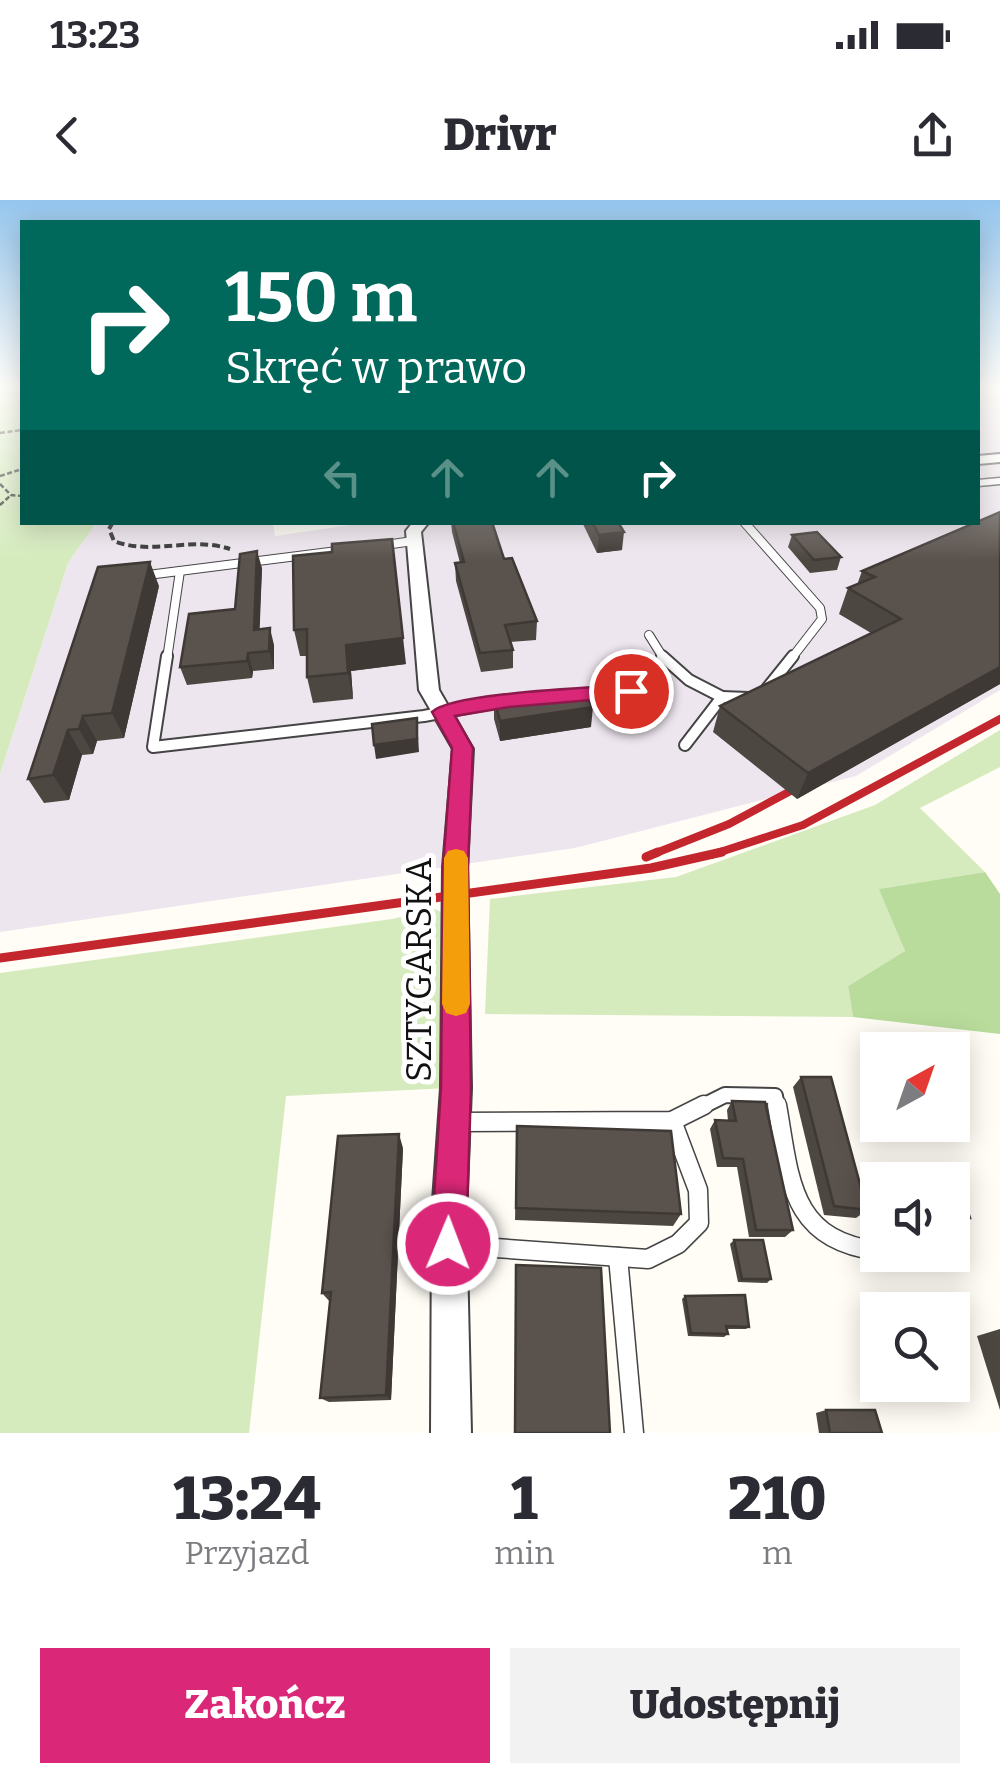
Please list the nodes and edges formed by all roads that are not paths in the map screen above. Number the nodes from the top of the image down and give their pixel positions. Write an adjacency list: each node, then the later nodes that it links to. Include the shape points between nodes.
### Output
1 (419, 525): 3 (street)
2 (747, 525): 13 (lane, via 820,608 822,619 764,691)
3 (413, 541): 4 (lane); 15 (street, SZTYGARSKA, via 428,690)
4 (375, 546)
5 (356, 548): 6 (lane)
6 (180, 571): 7 (lane); 9 (lane)
7 (128, 578)
8 (192, 615): 9 (lane)
9 (173, 618): 15 (lane, via 153,747)
10 (649, 635): 13 (lane, via 676,673)
11 (631, 691): 12 (lane)
12 (562, 696)
13 (722, 697): 16 (lane)
14 (527, 699): 15 (lane)
15 (442, 712): 17 (street, SZTYGARSKA, via 463,748)
16 (686, 745)
17 (454, 1122): 18 (lane); 19 (street, SZTYGARSKA)
18 (672, 1122): 20 (lane, via 724,1095 774,1096 800,1210 820,1230); 21 (lane, via 698,1190 698,1223 678,1244 648,1259)
19 (448, 1244): 21 (lane); 22 (street, SZTYGARSKA)
20 (860, 1250)
21 (618, 1258): 23 (lane)
22 (451, 1433)
23 (634, 1433)

